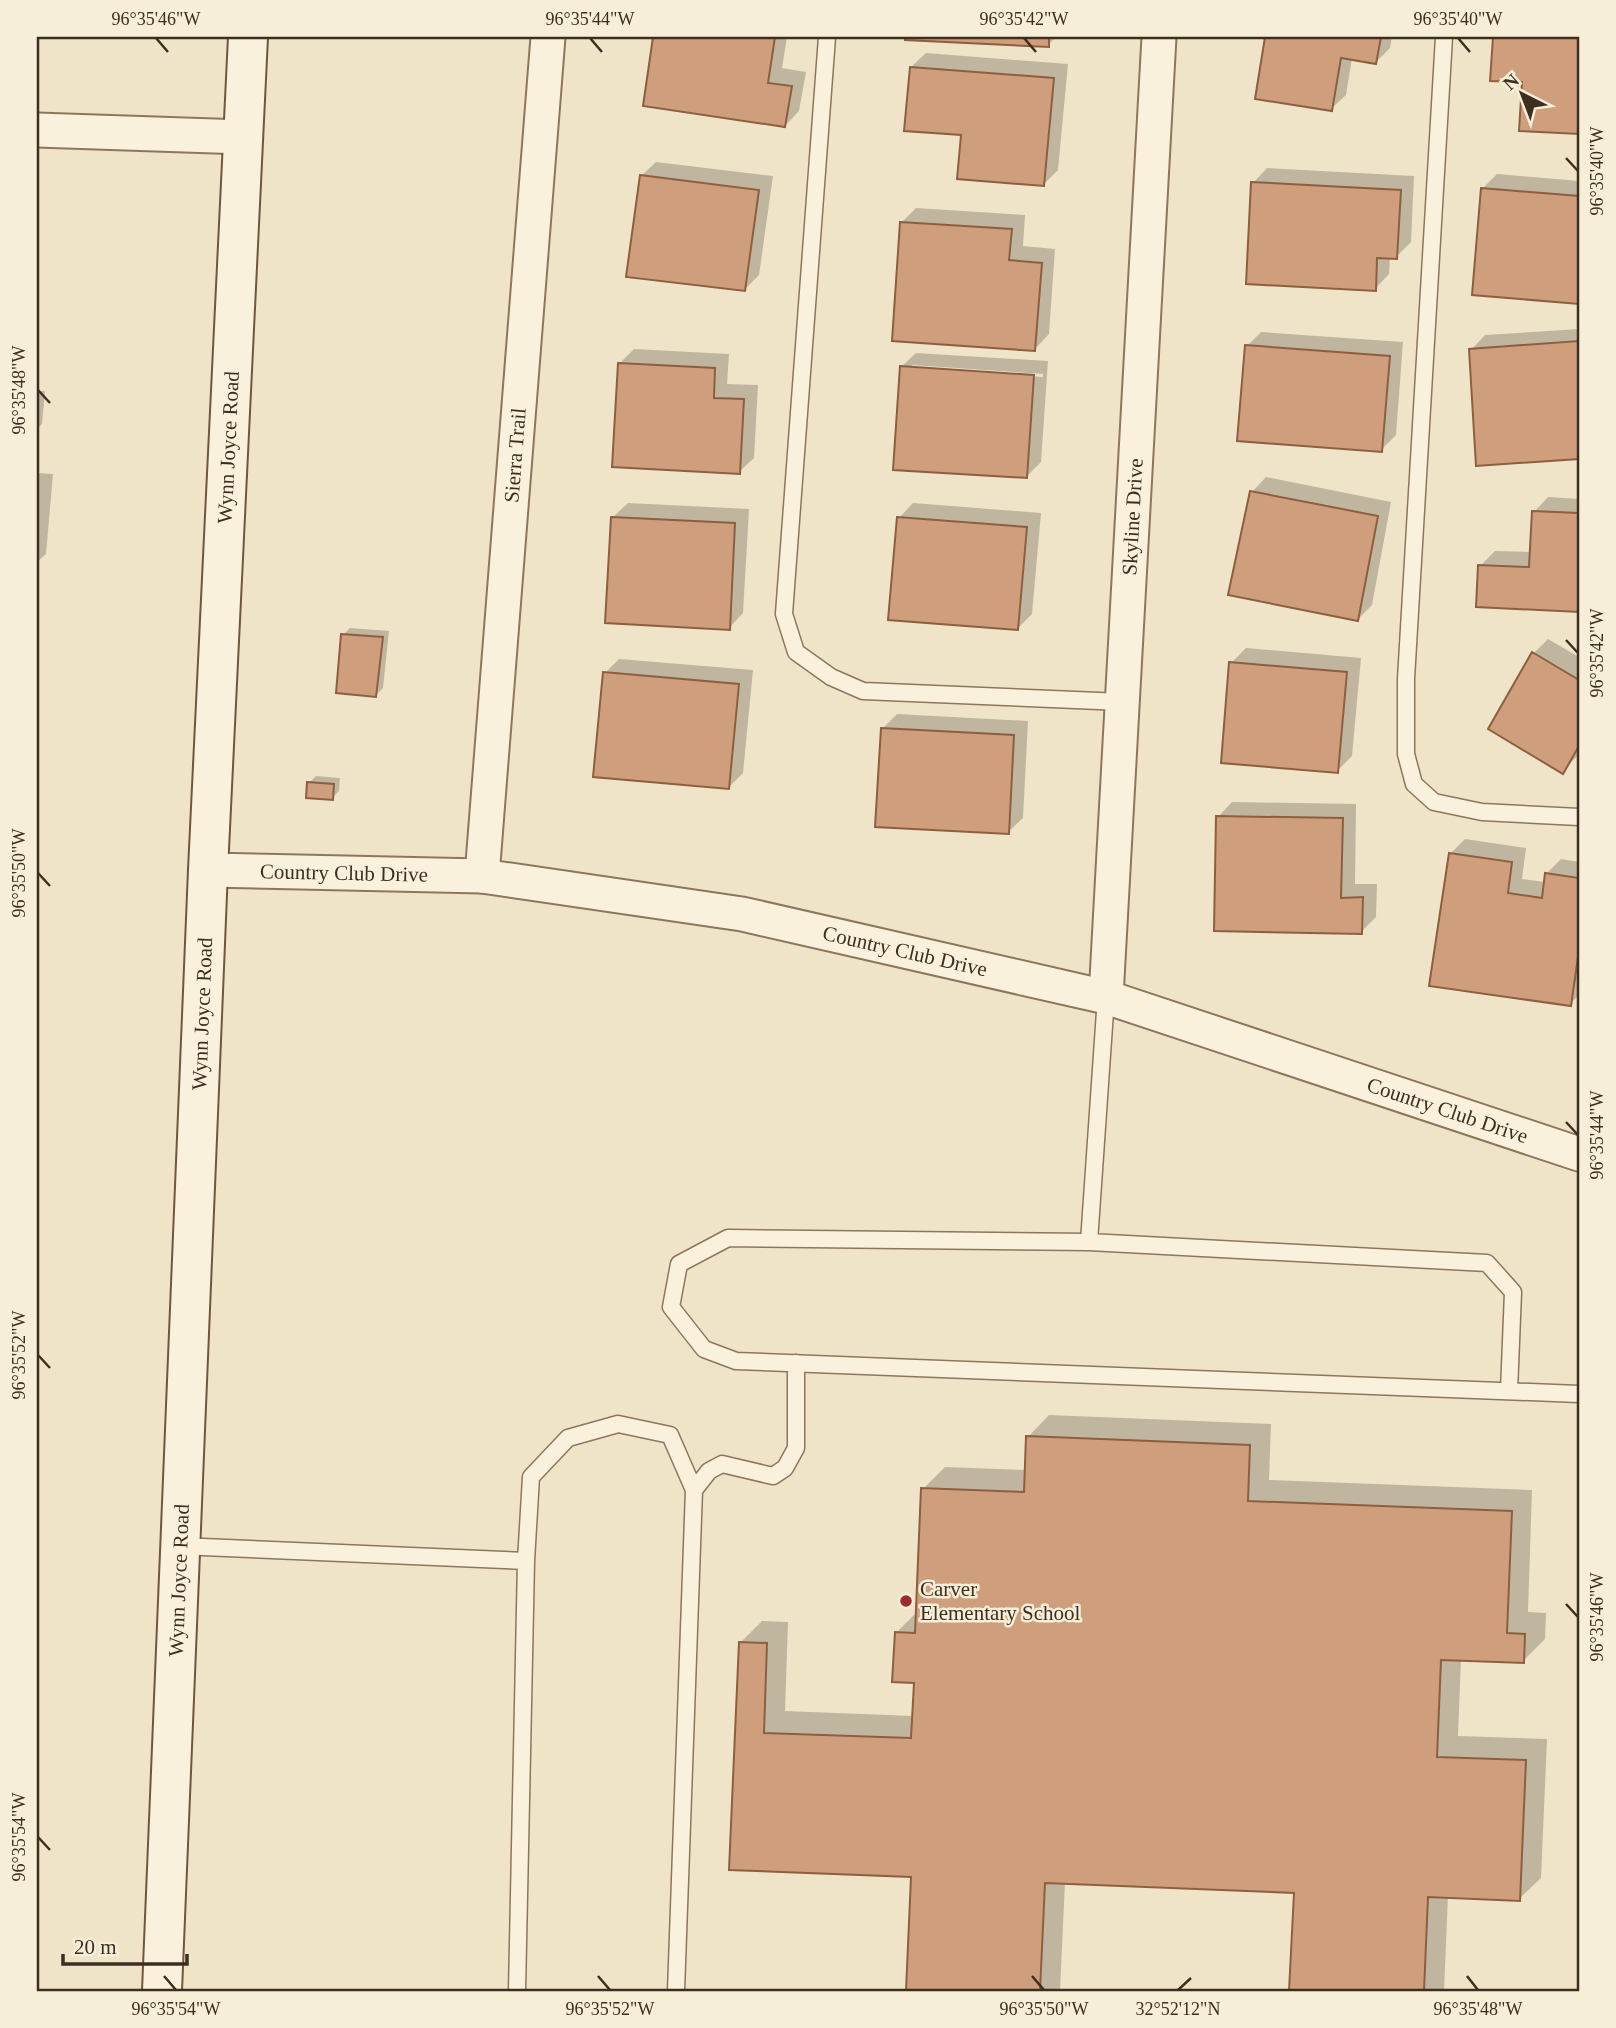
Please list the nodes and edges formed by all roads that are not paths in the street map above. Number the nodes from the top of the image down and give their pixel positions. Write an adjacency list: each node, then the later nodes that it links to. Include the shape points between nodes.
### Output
1 (248, 37): 7 (street, Wynn Joyce Road)
2 (548, 37): 11 (street, Sierra Trail)
3 (827, 37): 8 (lane, via 784,614 796,652 831,677 863,691)
4 (1159, 37): 8 (street, Skyline Drive)
5 (1444, 37): 9 (lane, via 1406,665 1406,754 1413,784 1434,802 1482,812)
6 (37, 131): 7 (street)
7 (244, 137): 10 (street, Wynn Joyce Road)
8 (1123, 702): 12 (street, Skyline Drive)
9 (1579, 817)
10 (208, 870): 11 (street, Country Club Drive); 19 (street, Wynn Joyce Road)
11 (482, 876): 12 (street, Country Club Drive, via 742,914)
12 (1106, 997): 13 (street, Country Club Drive); 14 (lane)
13 (1579, 1154)
14 (1088, 1242): 15 (lane, via 728,1238 679,1264 671,1307 704,1349 736,1361); 16 (lane, via 1487,1263 1513,1292)
15 (796, 1363): 16 (lane); 18 (lane, via 796,1448 785,1468 773,1476 722,1464)
16 (1508, 1391): 17 (lane)
17 (1579, 1394)
18 (694, 1489): 20 (lane, via 670,1435 618,1423 568,1438 531,1477); 23 (lane)
19 (180, 1546): 20 (lane); 21 (street, Wynn Joyce Road)
20 (526, 1561): 22 (lane)
21 (162, 1991)
22 (517, 1991)
23 (676, 1991)

